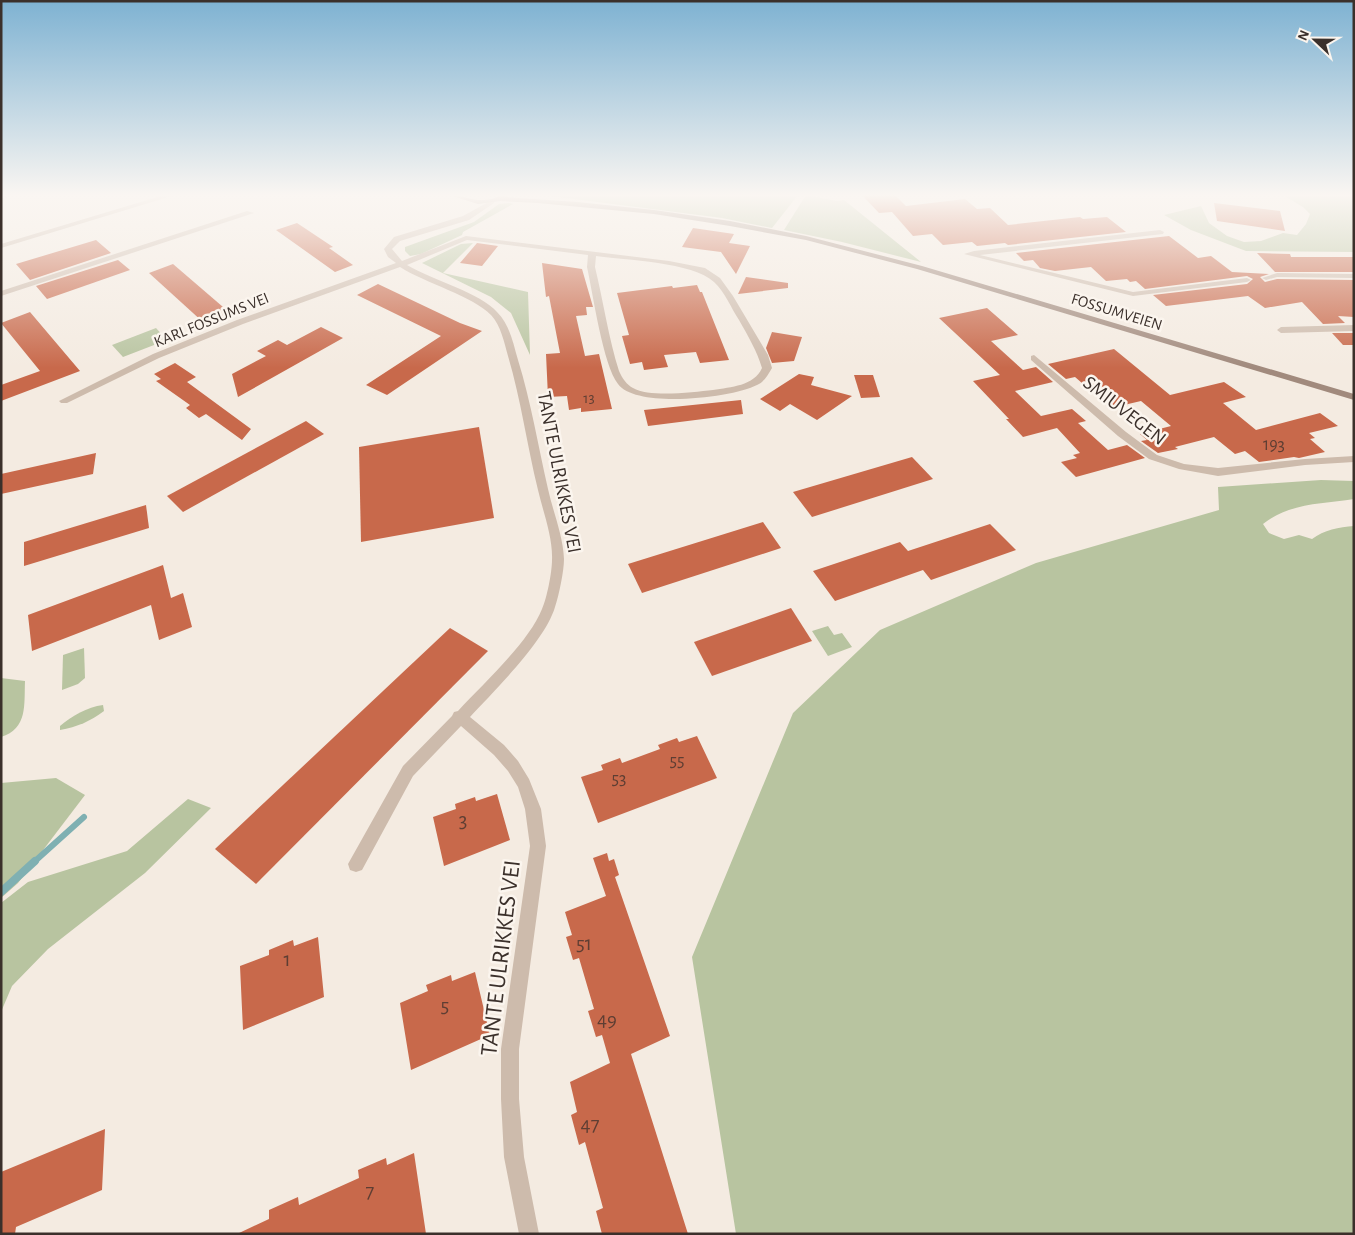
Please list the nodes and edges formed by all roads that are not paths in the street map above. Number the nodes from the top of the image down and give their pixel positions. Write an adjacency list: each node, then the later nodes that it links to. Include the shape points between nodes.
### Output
1 (128, 253): 12 (street)
2 (390, 253): 8 (street)
3 (429, 253): 8 (street, KARL FOSSUMS VEI)
4 (589, 253): 5 (street, KARL FOSSUMS VEI)
5 (592, 253): 5 (street, KARL FOSSUMS VEI, via 686,266 712,276 729,296 763,355 766,368 761,379 742,387 692,394 655,396 629,390 620,380 614,365 591,267)
6 (860, 253): 16 (street, FOSSUMVEIEN)
7 (980, 253): 11 (street, via 968,254 1133,294)
8 (401, 264): 17 (street, KARL FOSSUMS VEI, via 232,325 156,356); 19 (street, TANTE ULRIKKES VEI, via 420,276 482,303 504,327 522,388 558,560 549,608 536,632 499,677)
9 (1354, 276): 10 (street, via 1277,275)
10 (1266, 278)
11 (1247, 280)
12 (1, 294)
13 (1354, 328): 14 (street)
14 (1281, 330)
15 (1034, 358): 18 (street, SMIUVEGEN, via 1153,457 1183,467 1218,472)
16 (1354, 397)
17 (64, 401)
18 (1354, 459)
19 (459, 716): 20 (street, TANTE ULRIKKES VEI, via 408,771); 21 (street, TANTE ULRIKKES VEI, via 499,750 524,784 538,846 510,1048 514,1157)
20 (356, 864)
21 (529, 1234)

